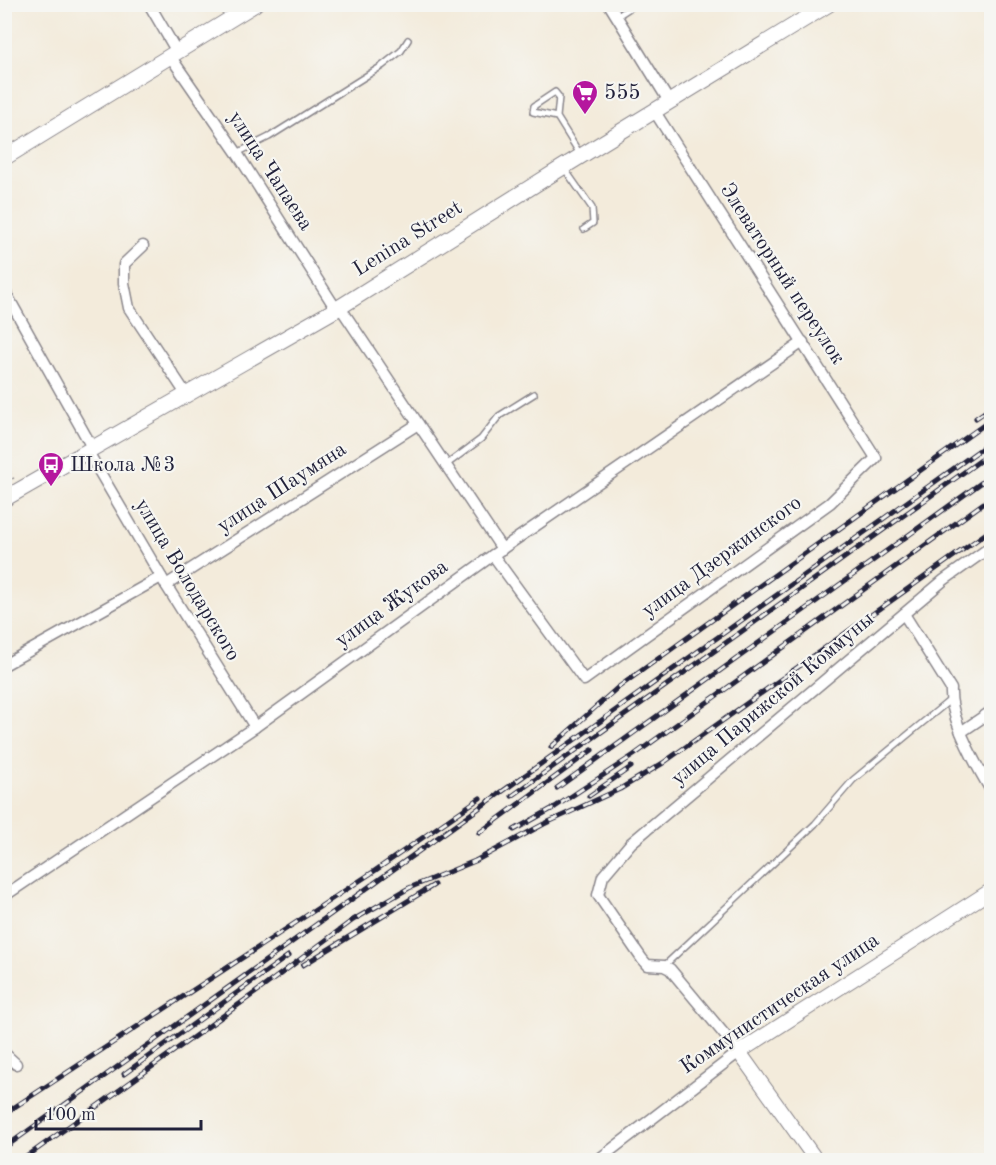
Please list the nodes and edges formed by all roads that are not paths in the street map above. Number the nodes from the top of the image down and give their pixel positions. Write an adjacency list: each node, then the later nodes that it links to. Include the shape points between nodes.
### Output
1 (149, 4): 8 (street, улица Чапаева)
2 (255, 4): 8 (main road)
3 (609, 4): 6 (street)
4 (636, 4): 6 (lane)
5 (829, 4): 9 (main road, Lenina Street)
6 (616, 16): 9 (street)
7 (408, 40): 12 (lane, via 382,66)
8 (173, 54): 12 (street, улица Чапаева); 14 (main road)
9 (670, 103): 10 (main road, Lenina Street)
10 (655, 112): 13 (main road, Lenina Street); 20 (street, Элеваторный переулок)
11 (556, 117): 11 (lane, via 559,97 555,92 534,106 533,112); 13 (lane)
12 (237, 153): 19 (street, улица Чапаева)
13 (581, 156): 15 (main road, Lenina Street)
14 (4, 158)
15 (563, 167): 16 (lane, via 592,208 593,223); 19 (main road, Lenina Street)
16 (584, 229)
17 (143, 246): 21 (street, via 124,264 129,308)
18 (4, 290): 24 (street, улица Володарского)
19 (338, 308): 21 (main road, Lenina Street); 23 (street, улица Чапаева)
20 (802, 342): 25 (street, Элеваторный переулок); 29 (street, улица Жукова)
21 (186, 394): 24 (main road, Lenina Street)
22 (534, 394): 26 (lane, via 499,416 481,439)
23 (418, 424): 26 (street, улица Чапаева); 30 (street, улица Шаумяна)
24 (91, 450): 27 (main road, Lenina Street); 30 (street, улица Володарского)
25 (876, 458): 33 (street, улица Дзержинского, via 830,503)
26 (446, 465): 29 (street, улица Чапаева)
27 (4, 499)
28 (992, 546): 31 (street, улица Парижской Коммуны)
29 (497, 552): 33 (street, улица Чапаева); 36 (street, улица Жукова)
30 (164, 581): 32 (street, улица Шаумяна); 36 (street, улица Володарского)
31 (904, 615): 34 (street, via 951,689); 41 (street, улица Парижской Коммуны, via 631,843 603,876 598,896 647,965)
32 (4, 665)
33 (584, 680)
34 (950, 700): 37 (street); 41 (lane, via 853,780 815,824)
35 (992, 711): 37 (street)
36 (255, 727): 40 (street, улица Жукова)
37 (961, 732): 38 (street)
38 (992, 792)
39 (992, 890): 42 (street, Коммунистическая улица)
40 (4, 896)
41 (664, 966): 42 (street)
42 (739, 1052): 45 (street, Коммунистическая улица); 46 (street)
43 (4, 1053): 44 (street)
44 (16, 1064)
45 (598, 1161)
46 (816, 1161)

